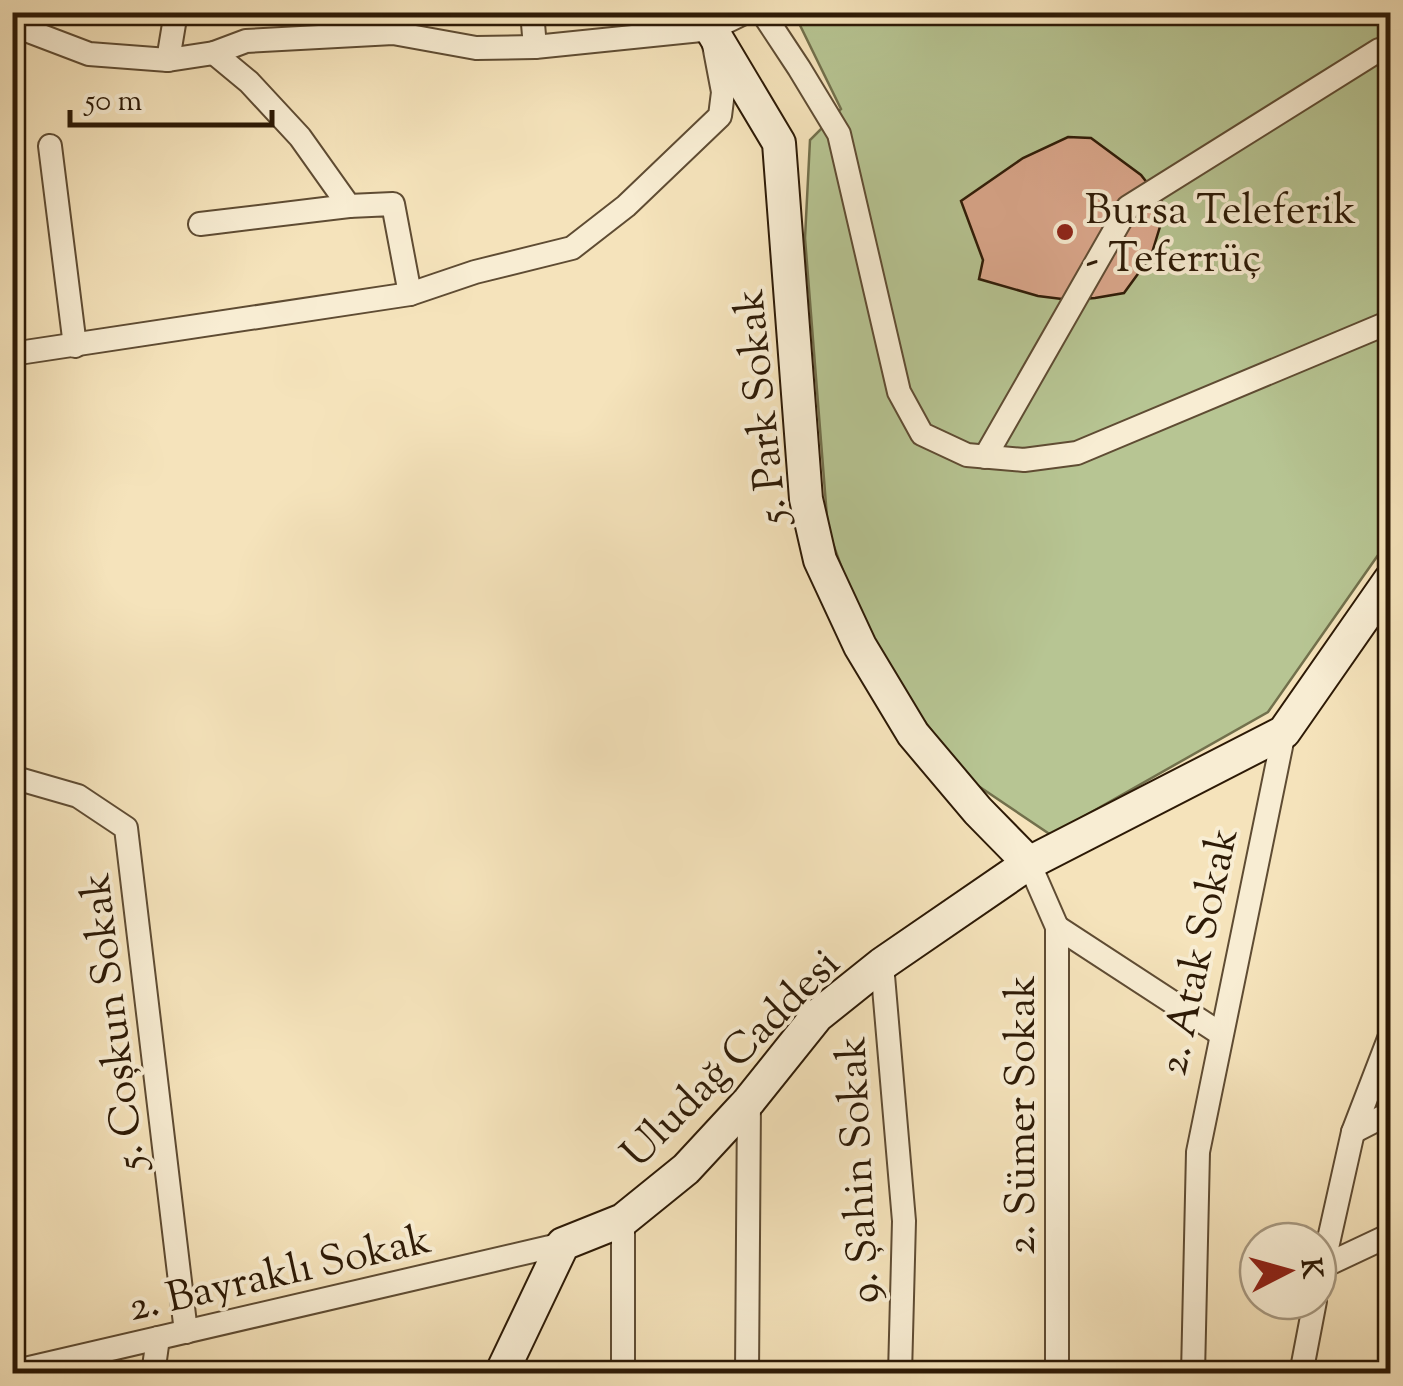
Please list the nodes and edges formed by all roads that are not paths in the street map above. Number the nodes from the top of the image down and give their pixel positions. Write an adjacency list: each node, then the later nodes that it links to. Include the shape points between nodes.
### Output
1 (176, 12): 12 (street)
2 (306, 12): 8 (street)
3 (532, 12): 9 (street)
4 (746, 12): 6 (street)
5 (762, 12): 20 (street, via 839,134 899,392 922,434)
6 (710, 21): 9 (street); 16 (street, via 723,92 720,116 626,206 572,248); 24 (main road, 5. Park Sokak, via 779,142 806,499 820,560 860,646 914,734)
7 (18, 27): 12 (street, via 89,54)
8 (302, 38): 9 (street, via 392,33 476,48); 11 (street, via 246,41)
9 (536, 47)
10 (1390, 48): 20 (street, via 1128,207)
11 (214, 52): 12 (street); 14 (street, via 300,136)
12 (168, 60)
13 (50, 146): 18 (street)
14 (350, 206): 15 (street); 16 (street, via 393,204)
15 (200, 224)
16 (410, 294): 18 (street)
17 (1390, 322): 20 (street, via 1078,452 1024,460)
18 (76, 346): 19 (street)
19 (12, 354)
20 (985, 457)
21 (1390, 580): 22 (main road, 2. Atak Sokak)
22 (1284, 732): 24 (main road, Uludağ Caddesi); 27 (street, 2. Atak Sokak)
23 (12, 778): 38 (street, 5. Coşkun Sokak, via 78,796 126,828)
24 (1029, 863): 25 (street, 2. Sümer Sokak); 26 (main road, Uludağ Caddesi)
25 (1056, 927): 27 (street); 46 (street, 2. Sümer Sokak)
26 (882, 964): 29 (main road, Uludağ Caddesi, via 817,1016); 45 (street, 9. Şahin Sokak, via 904,1221)
27 (1222, 1034): 47 (street, 2. Atak Sokak, via 1198,1152)
28 (1390, 1036): 31 (street)
29 (749, 1101): 32 (main road, Uludağ Caddesi, via 686,1169); 44 (street)
30 (1390, 1114): 31 (street)
31 (1354, 1132): 33 (street)
32 (624, 1220): 35 (main road, Uludağ Caddesi); 43 (street)
33 (1333, 1221)
34 (1390, 1235): 36 (street)
35 (563, 1244): 38 (street, 2. Bayraklı Sokak); 42 (main road)
36 (1338, 1267)
37 (1312, 1321): 48 (street)
38 (186, 1332): 39 (street, 2. Bayraklı Sokak)
39 (158, 1338): 40 (street, 2. Bayraklı Sokak); 41 (street)
40 (12, 1372)
41 (153, 1374)
42 (501, 1374)
43 (623, 1374)
44 (748, 1374)
45 (900, 1374)
46 (1057, 1374)
47 (1192, 1374)
48 (1302, 1374)

